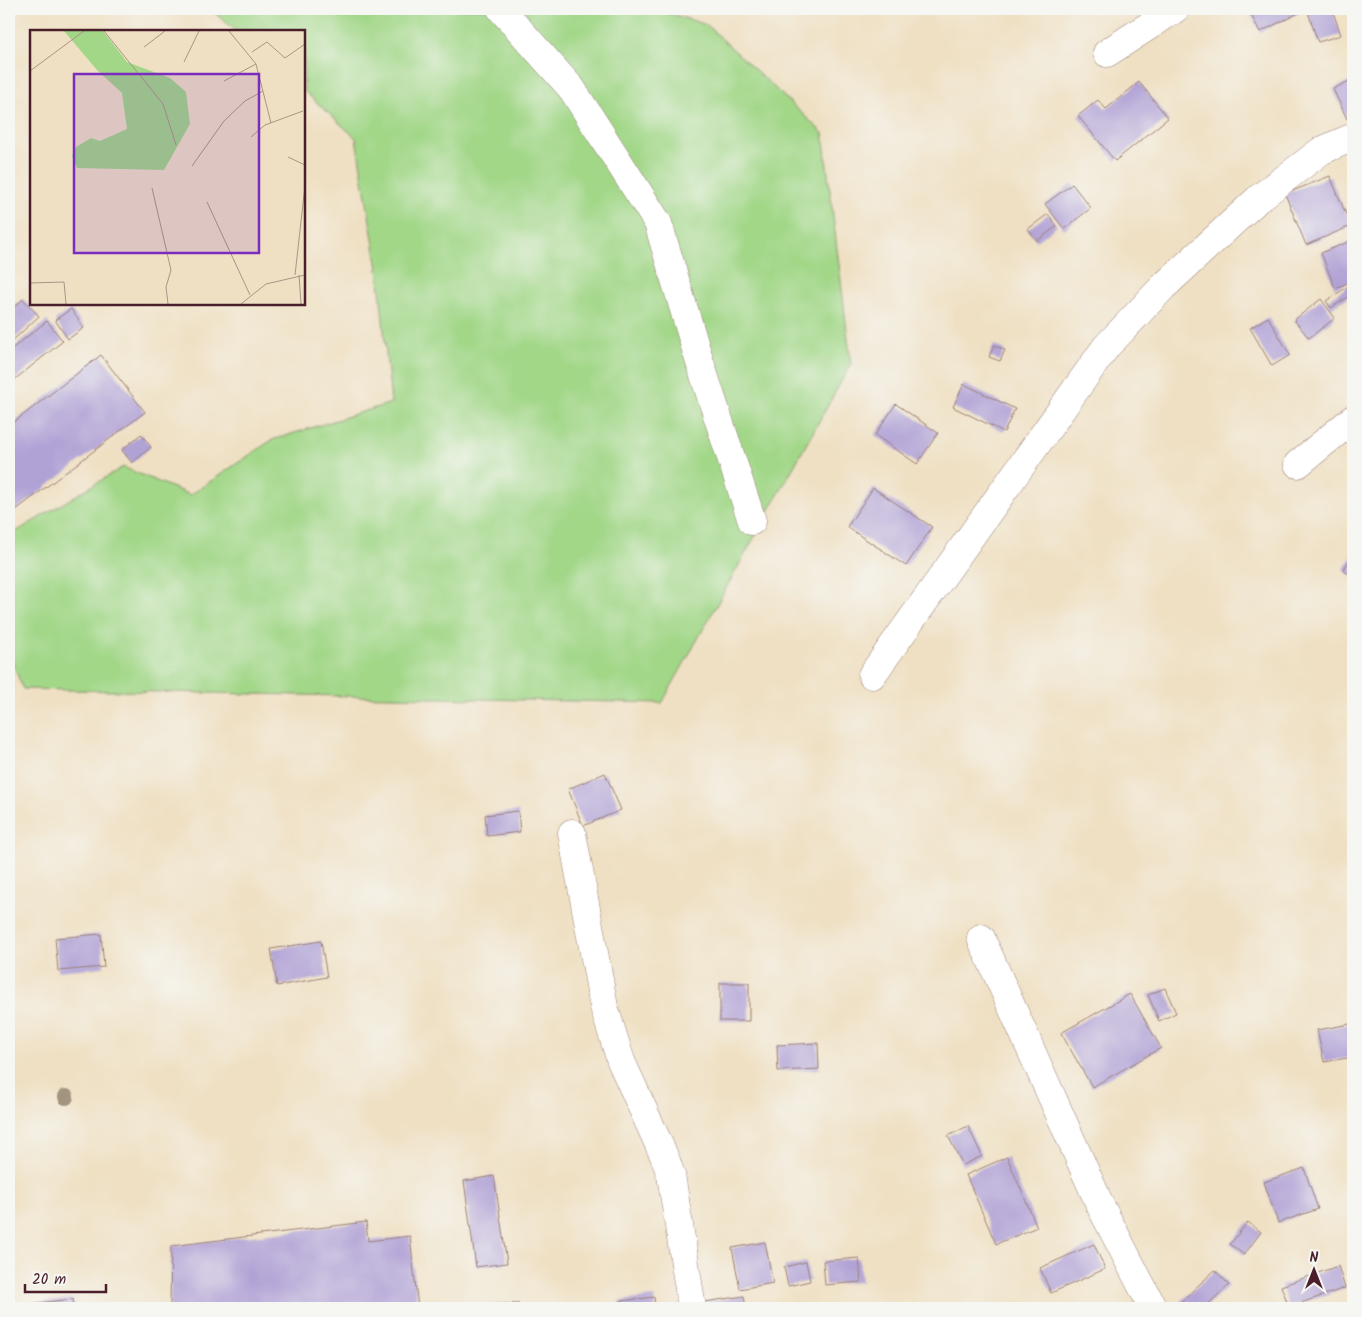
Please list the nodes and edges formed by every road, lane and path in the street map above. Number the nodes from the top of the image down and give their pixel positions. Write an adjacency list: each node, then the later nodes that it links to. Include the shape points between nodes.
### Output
1 (501, 9): 7 (street, via 572,89 658,223)
2 (1175, 9): 3 (street)
3 (1107, 53)
4 (1353, 138): 8 (street, via 1321,151 1258,198 1163,287 1106,347)
5 (1353, 419): 6 (street)
6 (1298, 464)
7 (752, 521)
8 (872, 675)
9 (572, 833): 11 (street, via 604,1007 621,1061 671,1175)
10 (981, 938): 12 (street, via 1101,1207)
11 (692, 1308)
12 (1153, 1308)

